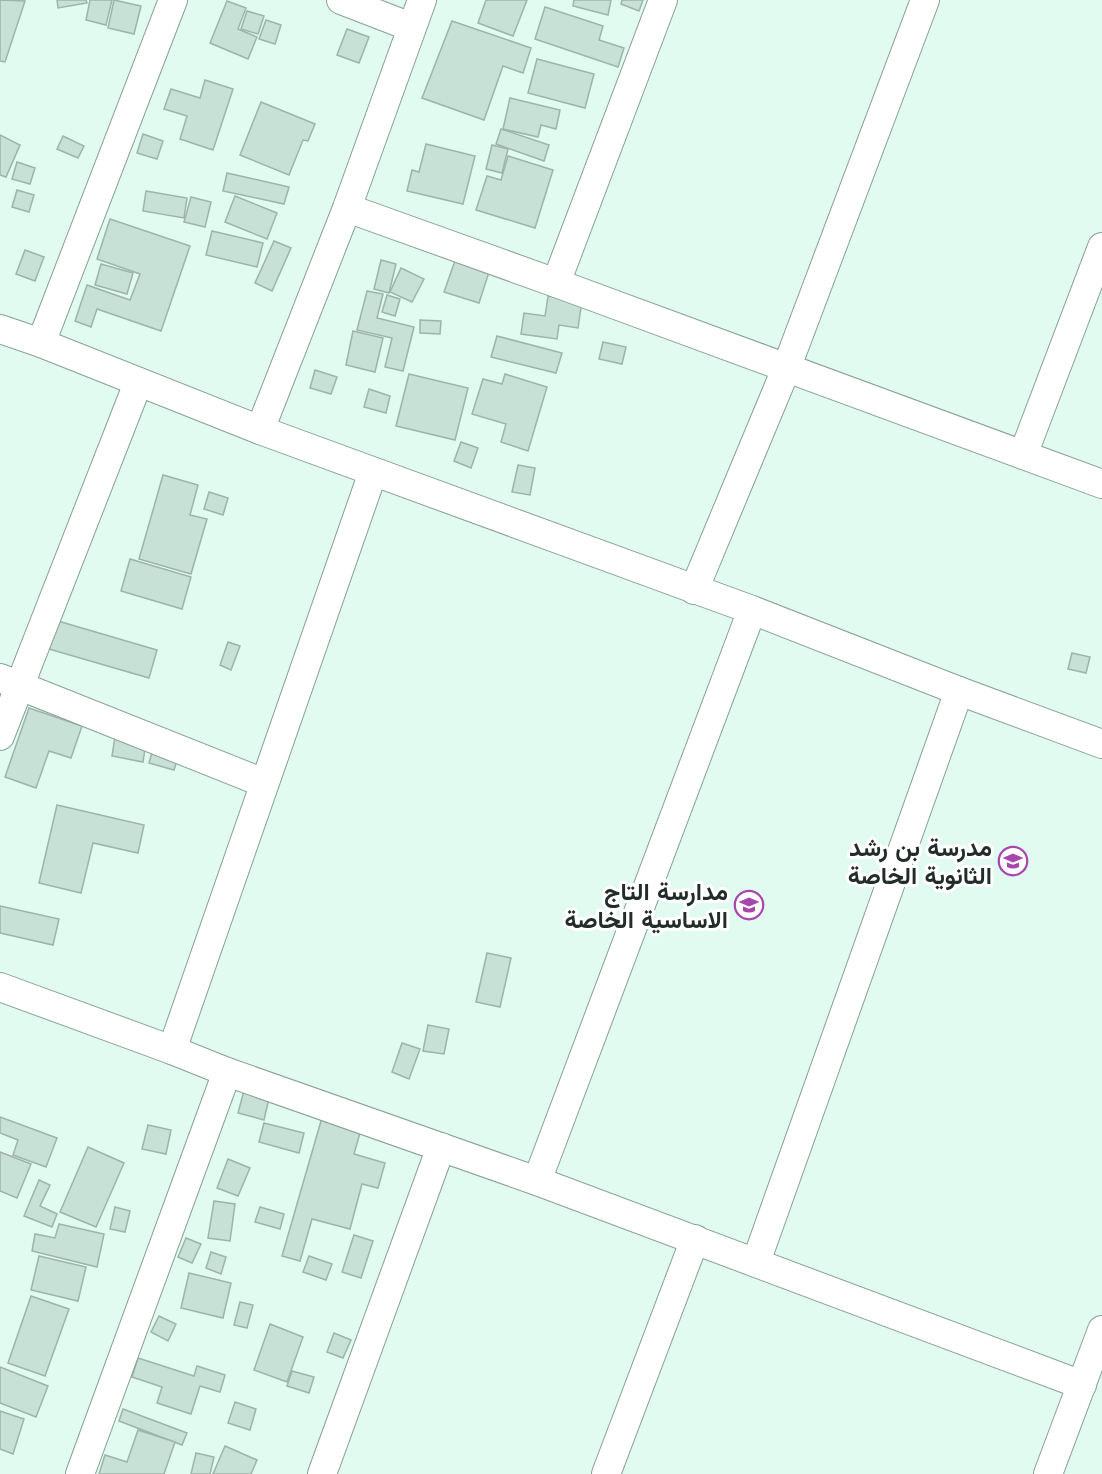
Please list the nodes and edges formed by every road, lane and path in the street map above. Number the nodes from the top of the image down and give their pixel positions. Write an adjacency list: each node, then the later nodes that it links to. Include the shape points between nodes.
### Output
1 (173, 0): 11 (street)
2 (341, 0): 6 (street)
3 (422, 0): 6 (street)
4 (663, 0): 9 (street)
5 (925, 0): 12 (street)
6 (411, 27): 7 (street)
7 (347, 208): 9 (street); 14 (street)
8 (1102, 247): 15 (street)
9 (556, 283): 12 (street)
10 (0, 329): 11 (street)
11 (41, 343): 13 (street)
12 (786, 369): 15 (street); 18 (street)
13 (138, 383): 14 (street); 20 (street)
14 (260, 430): 16 (street)
15 (1023, 455): 17 (street)
16 (372, 472): 18 (street); 24 (street)
17 (1102, 484)
18 (694, 590): 19 (street)
19 (752, 610): 21 (street); 29 (street)
20 (10, 682): 22 (street); 24 (street)
21 (958, 691): 23 (street); 31 (street)
22 (0, 736)
23 (1102, 744)
24 (264, 783): 26 (street)
25 (3, 997): 26 (street)
26 (172, 1050): 27 (street)
27 (226, 1072): 28 (street); 34 (street)
28 (441, 1148): 29 (street); 35 (street)
29 (537, 1181): 30 (street)
30 (695, 1239): 31 (street); 36 (street)
31 (756, 1262): 33 (street)
32 (1102, 1330): 33 (street)
33 (1082, 1385): 37 (street)
34 (80, 1474)
35 (322, 1474)
36 (606, 1474)
37 (1048, 1474)

